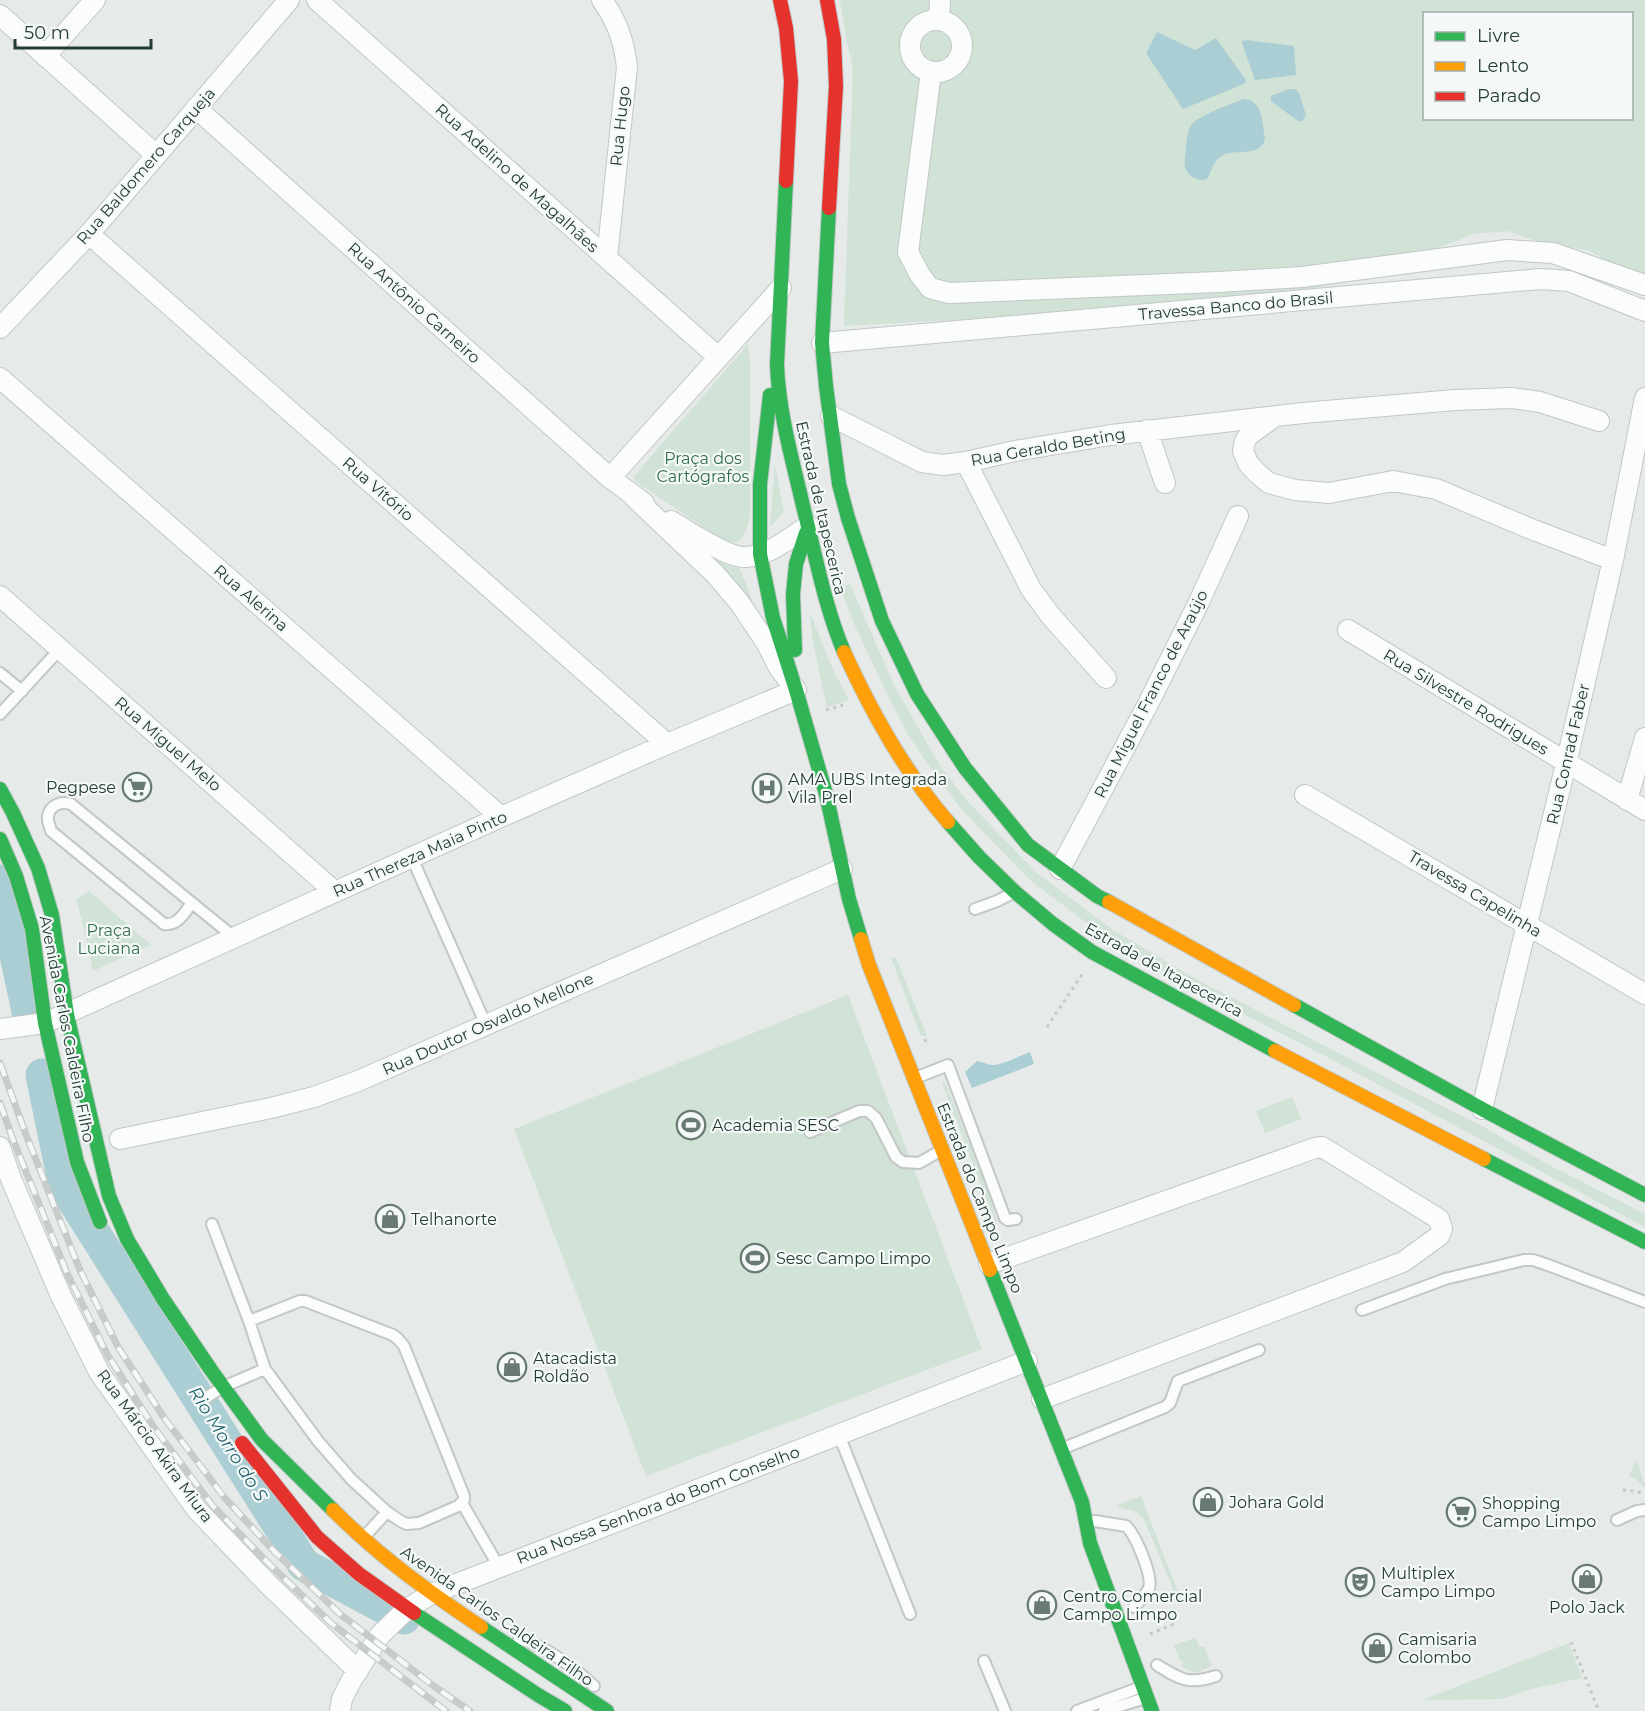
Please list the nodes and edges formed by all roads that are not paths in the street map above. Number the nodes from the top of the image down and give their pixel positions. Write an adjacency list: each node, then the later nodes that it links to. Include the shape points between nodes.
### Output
1 (95, 0): 9 (street)
2 (289, 0): 11 (street, Rua Baldomero Carqueja)
3 (317, 0): 14 (street, Rua Adelino de Magalhães)
4 (602, 0): 14 (street, Rua Hugo, via 617,23 627,67)
5 (780, 0): 16 (main road, Estrada de Itapecerica, via 791,81)
6 (827, 0): 19 (main road, Estrada de Itapecerica, via 836,86)
7 (940, 10): 10 (street, via 912,34 913,57); 10 (street, via 962,42 959,58 947,70)
8 (0, 15): 9 (street)
9 (45, 56): 12 (street)
10 (931, 72): 15 (street, via 908,252 930,288 949,293 1302,277 1507,250 1553,253)
11 (196, 108): 12 (street, Rua Baldomero Carqueja); 29 (street, Rua Antônio Carneiro)
12 (156, 155): 13 (street, Rua Baldomero Carqueja)
13 (88, 234): 18 (street, Rua Baldomero Carqueja); 47 (street, Rua Vitório)
14 (607, 258): 20 (street, Rua Adelino de Magalhães)
15 (1645, 285)
16 (781, 288): 20 (street); 21 (main road, Estrada de Itapecerica)
17 (1645, 311): 19 (street, Travessa Banco do Brasil, via 1569,281 1540,279)
18 (0, 328)
19 (822, 343): 24 (main road, Estrada de Itapecerica)
20 (718, 357): 29 (street)
21 (776, 362): 35 (main road, Estrada de Itapecerica, via 781,409); 36 (main road, Estrada do Campo Limpo, via 760,484)
22 (0, 378): 53 (street, Rua Alerina)
23 (1645, 398): 37 (street, Rua Conrad Faber)
24 (831, 416): 28 (street, Rua Geraldo Beting, via 922,462); 31 (main road, Estrada de Itapecerica)
25 (1277, 416): 26 (street, Rua Geraldo Beting, via 1512,398); 27 (street, Rua Geraldo Beting); 37 (street, via 1248,435 1243,451 1248,463 1269,483 1329,493 1393,481 1436,489)
26 (1599, 420)
27 (1147, 430): 28 (street, Rua Geraldo Beting); 30 (street)
28 (966, 462): 42 (street, via 1031,589)
29 (610, 478): 32 (street, Rua Antônio Carneiro)
30 (1165, 483)
31 (839, 484): 33 (main road); 59 (main road, Estrada de Itapecerica, via 882,621 917,694 964,768 1028,845)
32 (634, 496): 36 (street, Rua Antônio Carneiro, via 727,552 740,557); 43 (street, Rua Antônio Carneiro, via 739,602)
33 (828, 498)
34 (1238, 516): 59 (street, Rua Miguel Franco de Araújo, via 1148,704)
35 (813, 519): 36 (street, Rua Antônio Carneiro); 43 (main road, Estrada do Campo Limpo, via 796,564 793,594); 61 (main road, Estrada de Itapecerica, via 818,576 842,650 865,698 924,792)
36 (760, 554): 43 (main road, Estrada do Campo Limpo, via 773,618)
37 (1613, 560): 48 (street, Rua Conrad Faber)
38 (0, 596): 40 (street, Rua Miguel Melo)
39 (1348, 630): 48 (street, Rua Silvestre Rodrigues)
40 (60, 650): 44 (lane); 60 (street, Rua Miguel Melo)
41 (0, 673): 44 (lane)
42 (1106, 678)
43 (796, 690): 47 (street, Rua Thereza Maia Pinto); 58 (main road, Estrada do Campo Limpo, via 826,794)
44 (22, 691): 45 (lane)
45 (0, 714)
46 (1645, 738): 51 (street)
47 (667, 744): 53 (street, Rua Thereza Maia Pinto)
48 (1566, 764): 51 (street, Rua Silvestre Rodrigues); 64 (street, Rua Conrad Faber)
49 (0, 789): 54 (main road, Avenida Carlos Caldeira Filho)
50 (1305, 795): 64 (street, Travessa Capelinha)
51 (1627, 800): 52 (street, Rua Silvestre Rodrigues)
52 (1645, 810)
53 (501, 817): 57 (street, Rua Thereza Maia Pinto)
54 (40, 837): 56 (lane); 62 (lane, via 164,924 176,922); 62 (lane, via 54,806 71,804); 67 (main road, Avenida Carlos Caldeira Filho, via 38,868 52,915)
55 (0, 839): 56 (main road, Avenida Carlos Caldeira Filho)
56 (6, 852): 68 (main road, Avenida Carlos Caldeira Filho, via 32,929)
57 (411, 858): 60 (street, Rua Thereza Maia Pinto); 69 (lane)
58 (842, 868): 69 (street, Rua Doutor Osvaldo Mellone); 71 (main road, Estrada do Campo Limpo, via 869,965)
59 (1060, 869): 72 (main road, Estrada de Itapecerica, via 1097,896)
60 (335, 892): 65 (street, Rua Thereza Maia Pinto)
61 (1014, 892): 63 (lane); 81 (main road, Estrada de Itapecerica, via 1095,954)
62 (192, 903): 65 (lane)
63 (975, 909)
64 (1528, 925): 66 (street, Travessa Capelinha); 72 (street, Rua Conrad Faber)
65 (235, 938): 67 (street, Rua Thereza Maia Pinto)
66 (1645, 994)
67 (67, 1014): 68 (street, Rua Thereza Maia Pinto); 89 (main road, Avenida Carlos Caldeira Filho, via 109,1196 127,1239)
68 (45, 1023): 70 (street, Rua Thereza Maia Pinto); 80 (main road, Avenida Carlos Caldeira Filho, via 77,1162)
69 (486, 1025): 74 (street, Rua Doutor Osvaldo Mellone, via 314,1097)
70 (0, 1029)
71 (915, 1079): 76 (main road, Estrada do Campo Limpo); 78 (lane, via 948,1065 1005,1218)
72 (1482, 1109): 77 (main road, Estrada de Itapecerica)
73 (810, 1132): 76 (lane, via 859,1111 868,1111 903,1162 919,1163)
74 (120, 1139)
75 (0, 1147): 113 (street, Rua Márcio Akira Miura, via 61,1296 99,1372 197,1510)
76 (943, 1149): 82 (main road, Estrada do Campo Limpo)
77 (1645, 1195)
78 (1016, 1219)
79 (212, 1224): 85 (lane)
80 (106, 1237)
81 (1645, 1242)
82 (989, 1264): 87 (main road, Estrada do Campo Limpo); 91 (street, via 1322,1147 1439,1219 1439,1236 1403,1262)
83 (1645, 1302): 84 (lane, via 1548,1264 1524,1260 1445,1279)
84 (1362, 1310)
85 (249, 1321): 88 (lane); 96 (lane, via 305,1301 398,1339 464,1496)
86 (1258, 1350): 94 (lane, via 1178,1381 1165,1407)
87 (1027, 1361): 91 (main road, Estrada do Campo Limpo); 93 (street, Rua Nossa Senhora do Bom Conselho)
88 (265, 1369): 89 (lane); 98 (lane, via 318,1441)
89 (223, 1387): 90 (lane); 102 (main road, Avenida Carlos Caldeira Filho, via 262,1440)
90 (207, 1397)
91 (1042, 1399): 94 (main road, Estrada do Campo Limpo)
92 (235, 1434): 107 (main road, via 317,1537)
93 (839, 1435): 103 (street, Rua Nossa Senhora do Bom Conselho); 108 (lane)
94 (1061, 1449): 95 (main road, Estrada do Campo Limpo)
95 (1082, 1502): 100 (main road); 116 (main road, Estrada do Campo Limpo, via 1090,1543)
96 (462, 1503): 98 (lane, via 419,1523 407,1524); 103 (lane)
97 (1645, 1510): 99 (lane)
98 (387, 1512): 102 (lane)
99 (1617, 1520)
100 (1095, 1521): 101 (main road); 106 (lane, via 1131,1530 1149,1580 1145,1595)
101 (1104, 1534)
102 (362, 1539): 105 (main road, Avenida Carlos Caldeira Filho)
103 (499, 1567): 105 (street, Rua Nossa Senhora do Bom Conselho)
104 (1127, 1589): 106 (main road)
105 (431, 1594): 107 (street, Rua Nossa Senhora do Bom Conselho); 109 (main road, Avenida Carlos Caldeira Filho)
106 (1134, 1607): 110 (main road)
107 (407, 1609): 113 (street, Rua Nossa Senhora do Bom Conselho, via 380,1635); 118 (main road)
108 (910, 1614)
109 (493, 1636): 119 (main road, Avenida Carlos Caldeira Filho); 120 (lane, via 537,1644 583,1676)
110 (1145, 1636)
111 (1155, 1660): 114 (lane, via 1177,1677 1192,1681); 115 (main road)
112 (984, 1661): 121 (lane)
113 (358, 1671): 117 (street, Rua Nossa Senhora do Bom Conselho, via 342,1699)
114 (1216, 1676)
115 (1164, 1684)
116 (1146, 1691): 122 (lane); 123 (lane); 124 (main road, Estrada do Campo Limpo)
117 (340, 1711)
118 (565, 1711)
119 (607, 1711)
120 (616, 1711)
121 (1005, 1711)
122 (1077, 1711)
123 (1104, 1711)
124 (1152, 1711)

